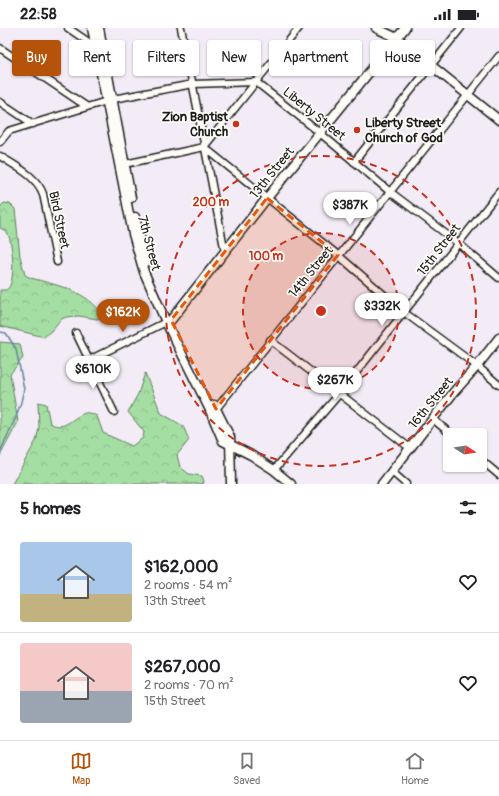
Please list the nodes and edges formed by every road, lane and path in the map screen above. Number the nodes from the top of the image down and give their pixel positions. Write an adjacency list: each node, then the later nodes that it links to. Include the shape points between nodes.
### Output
1 (68, 28): 10 (street)
2 (92, 28): 11 (main road, 7th Street)
3 (99, 28): 22 (main road, 7th Street)
4 (181, 28): 20 (street)
5 (299, 28): 19 (street)
6 (376, 28): 9 (main road)
7 (405, 28): 9 (main road, 13th Street)
8 (461, 28): 15 (street)
9 (397, 38): 12 (main road); 27 (main road, 13th Street)
10 (86, 40)
11 (95, 40)
12 (399, 40)
13 (0, 48): 24 (street)
14 (499, 56): 21 (street, 14th Street)
15 (435, 61)
16 (435, 69): 21 (main road)
17 (103, 76): 22 (main road, 7th Street)
18 (423, 76): 31 (street)
19 (256, 82): 20 (street); 27 (street, Liberty Street); 29 (street)
20 (193, 84): 22 (street); 29 (street)
21 (467, 95): 25 (main road); 33 (street, 14th Street)
22 (109, 100): 24 (street); 32 (main road, 7th Street); 42 (main road, 7th Street, via 135,245 144,272)
23 (0, 102): 26 (street)
24 (86, 106): 26 (street)
25 (499, 120)
26 (33, 124): 28 (street, via 9,131)
27 (320, 133): 31 (street, Liberty Street); 35 (main road, 13th Street)
28 (0, 142)
29 (204, 147): 32 (street); 35 (street); 37 (street)
30 (0, 156): 39 (street, Bird Street, via 40,185)
31 (354, 162): 33 (street, Liberty Street)
32 (125, 164): 42 (main road, 7th Street, via 147,266)
33 (389, 192): 36 (street, Liberty Street); 38 (street, 14th Street)
34 (499, 192): 36 (street, 15th Street)
35 (266, 198): 37 (main road, 13th Street); 38 (street)
36 (458, 243): 40 (street, Liberty Street); 41 (street, 15th Street)
37 (225, 252): 42 (main road, 13th Street)
38 (338, 255): 41 (street); 45 (street, 14th Street)
39 (57, 262)
40 (499, 278)
41 (405, 313): 47 (street); 49 (street, 15th Street)
42 (168, 321): 46 (street, 13th Street); 50 (main road, 7th Street); 54 (main road, 7th Street, via 223,441)
43 (76, 333): 46 (street)
44 (499, 338): 47 (main road, 16th Street)
45 (270, 340): 49 (street); 50 (street, 14th Street)
46 (89, 360): 51 (street)
47 (477, 366): 48 (street); 52 (main road, 16th Street)
48 (499, 384)
49 (340, 393): 55 (street); 57 (street, 15th Street)
50 (216, 409): 54 (main road, 7th Street, via 230,437)
51 (114, 412)
52 (433, 419): 53 (street); 55 (main road, 16th Street)
53 (444, 428)
54 (231, 445): 57 (main road); 60 (main road, 7th Street)
55 (410, 448): 58 (main road, 16th Street)
56 (487, 465): 59 (street)
57 (274, 470): 61 (main road)
58 (392, 472): 62 (main road, 16th Street); 63 (street)
59 (499, 475)
60 (231, 484)
61 (291, 484)
62 (382, 484)
63 (406, 484)

